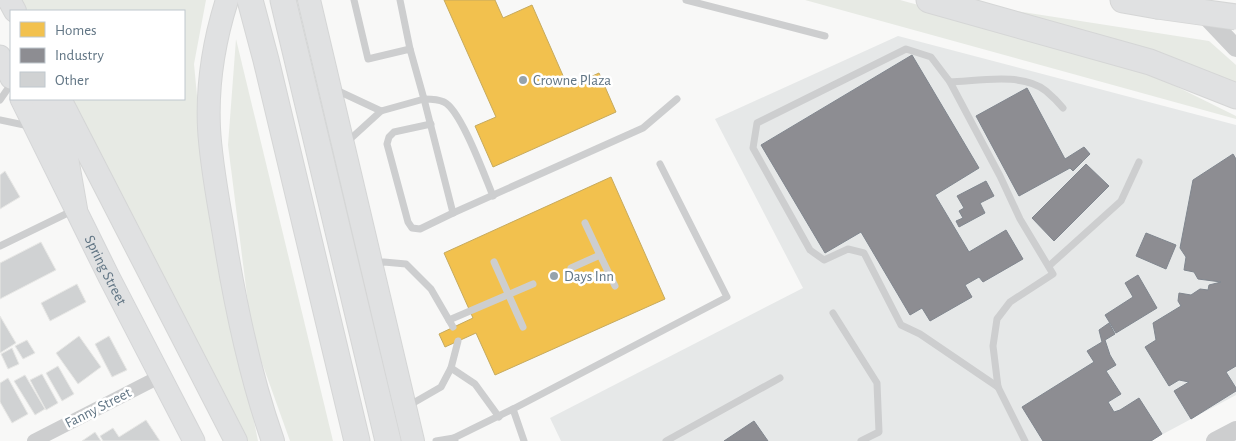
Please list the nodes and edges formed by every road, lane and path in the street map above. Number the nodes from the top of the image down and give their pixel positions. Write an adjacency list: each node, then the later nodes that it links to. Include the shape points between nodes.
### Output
1 (227, 0): 65 (highway, via 215,49 209,96 212,160 233,288)
2 (250, 0): 66 (highway)
3 (283, 0): 67 (highway)
4 (309, 0): 19 (highway)
5 (354, 0): 14 (lane, via 368,59)
6 (400, 0): 14 (lane)
7 (686, 0): 12 (lane)
8 (929, 0): 20 (highway, via 1150,62)
9 (1123, 0): 11 (highway, bridge)
10 (1191, 0): 13 (street)
11 (1236, 17)
12 (825, 36)
13 (1236, 48)
14 (410, 49): 21 (lane)
15 (0, 56): 16 (main road)
16 (10, 76)
17 (950, 82): 27 (lane, via 995,79 1033,84 1045,90); 43 (lane, via 1020,219); 56 (lane, via 930,57 906,49 757,123 752,148 810,250 824,260 848,249 864,252 902,325)
18 (10, 85): 23 (lane)
19 (330, 87): 28 (lane); 32 (highway)
20 (1236, 96)
21 (424, 99): 28 (lane); 30 (lane); 35 (lane, via 445,102 452,108)
22 (678, 99): 35 (lane, via 642,128)
23 (0, 100)
24 (22, 100): 31 (main road, Spring Street)
25 (42, 100): 36 (highway, via 66,152)
26 (61, 100): 64 (highway)
27 (1063, 108)
28 (381, 111): 32 (lane)
29 (0, 120): 31 (lane)
30 (431, 124): 37 (lane); 37 (lane, via 394,132 387,144 412,228 420,229)
31 (36, 127): 36 (main road, Spring Street)
32 (344, 146): 42 (highway)
33 (1139, 162): 43 (lane, via 1121,201)
34 (660, 164): 58 (lane, via 727,297)
35 (493, 196): 37 (lane)
36 (76, 209): 39 (lane); 54 (main road, Spring Street)
37 (453, 213)
38 (585, 223): 40 (lane)
39 (0, 246)
40 (600, 255): 44 (lane); 46 (lane)
41 (494, 262): 47 (lane)
42 (372, 264): 49 (lane, via 406,264 431,289); 57 (highway)
43 (1049, 266): 56 (lane, via 1053,274 1010,302 997,318 993,346)
44 (571, 268)
45 (533, 284): 47 (lane)
46 (616, 286)
47 (508, 295): 49 (lane); 51 (lane)
48 (833, 313): 72 (lane, via 877,383 879,432)
49 (449, 320): 50 (lane)
50 (453, 327)
51 (523, 327)
52 (458, 341): 53 (lane)
53 (451, 368): 57 (lane, via 441,387); 59 (lane, via 475,384)
54 (161, 376): 62 (street, Fanny Street); 63 (main road, Spring Street)
55 (780, 378): 71 (lane)
56 (998, 387): 73 (lane)
57 (406, 408): 68 (highway)
58 (513, 409): 59 (lane); 70 (lane)
59 (498, 417): 61 (lane)
60 (1236, 430): 74 (street)
61 (454, 439): 69 (lane)
62 (34, 441)
63 (194, 441)
64 (236, 441)
65 (273, 441)
66 (357, 441)
67 (388, 441)
68 (413, 441)
69 (436, 441)
70 (524, 441)
71 (666, 441)
72 (861, 441)
73 (1025, 441)
74 (1215, 441)

